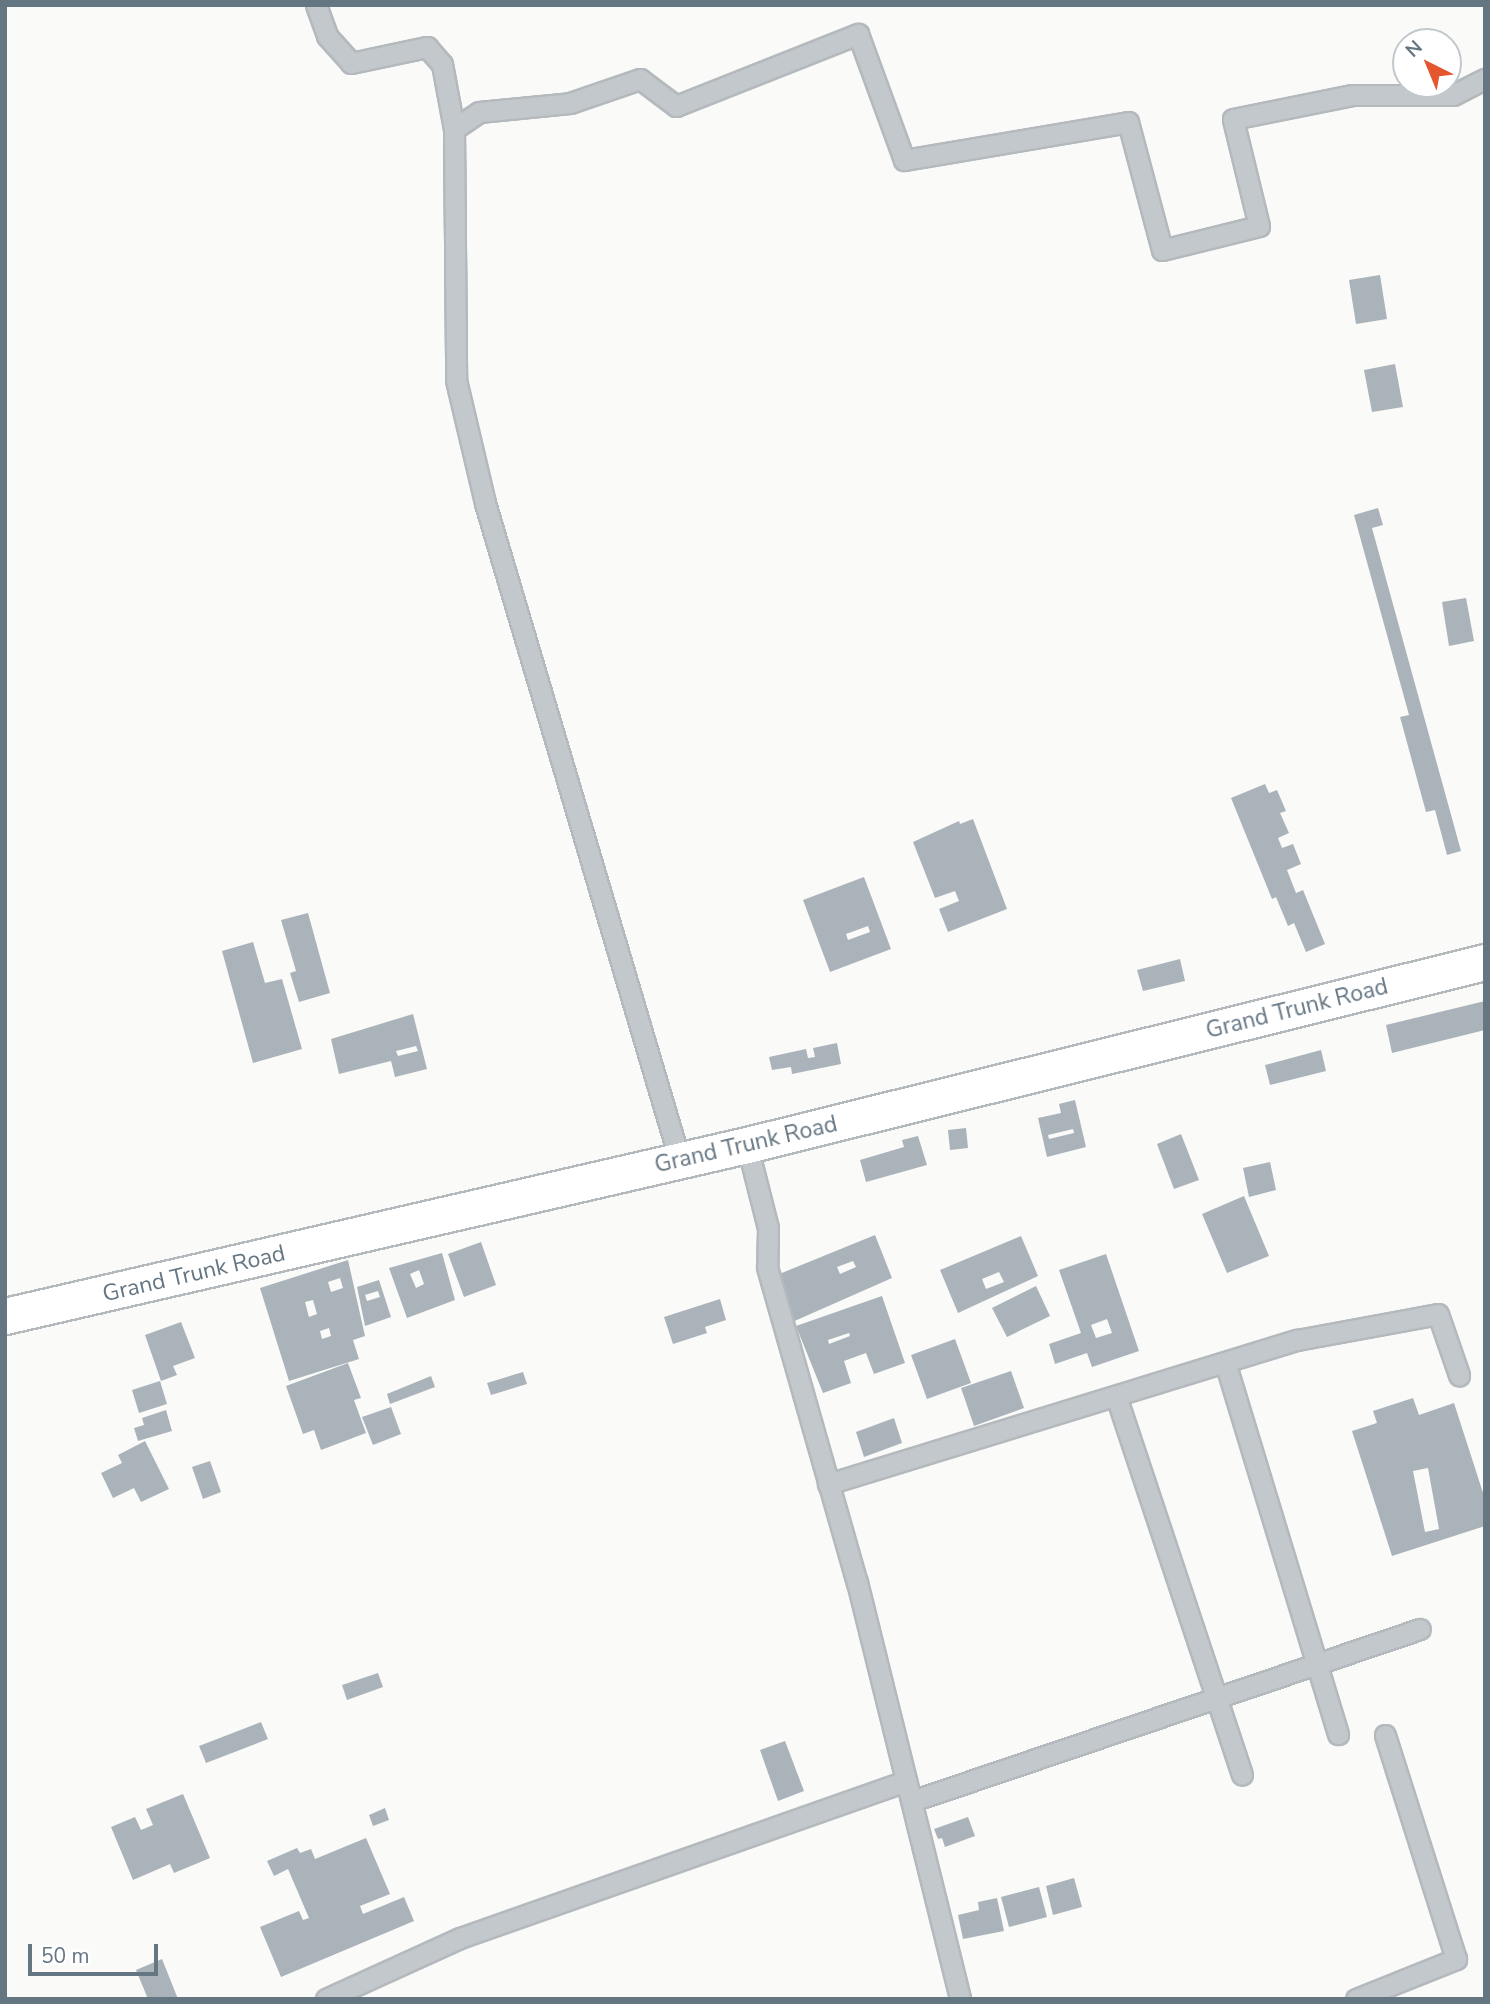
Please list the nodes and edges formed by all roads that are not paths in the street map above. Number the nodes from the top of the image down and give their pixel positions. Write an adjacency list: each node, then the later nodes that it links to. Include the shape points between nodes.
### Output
1 (316, 5): 3 (street, via 327,36 351,63 427,47 442,64)
2 (1485, 79): 3 (street, via 1453,95 1352,95 1233,119 1259,226 1162,250 1128,122 904,160 858,34 676,106 640,79 570,103 480,112)
3 (454, 129): 6 (street, via 456,380 485,503)
4 (1485, 962): 5 (highway, Grand Trunk Road)
5 (747, 1145): 6 (highway, Grand Trunk Road); 11 (street, via 768,1228 767,1267)
6 (680, 1161): 7 (highway, Grand Trunk Road)
7 (5, 1316)
8 (1225, 1362): 9 (street, via 1297,1340 1438,1314); 10 (street); 13 (street)
9 (1459, 1375)
10 (1116, 1396): 11 (street); 14 (street)
11 (828, 1484): 18 (street)
12 (1420, 1629): 13 (street)
13 (1317, 1664): 14 (street); 15 (street)
14 (1216, 1698): 17 (street); 19 (street)
15 (1338, 1734)
16 (1385, 1735): 22 (street, via 1457,1959)
17 (1242, 1775)
18 (906, 1781): 19 (street); 20 (street, via 460,1938)
19 (912, 1801): 21 (street)
20 (326, 1999)
21 (960, 1999)
22 (1356, 1999)

